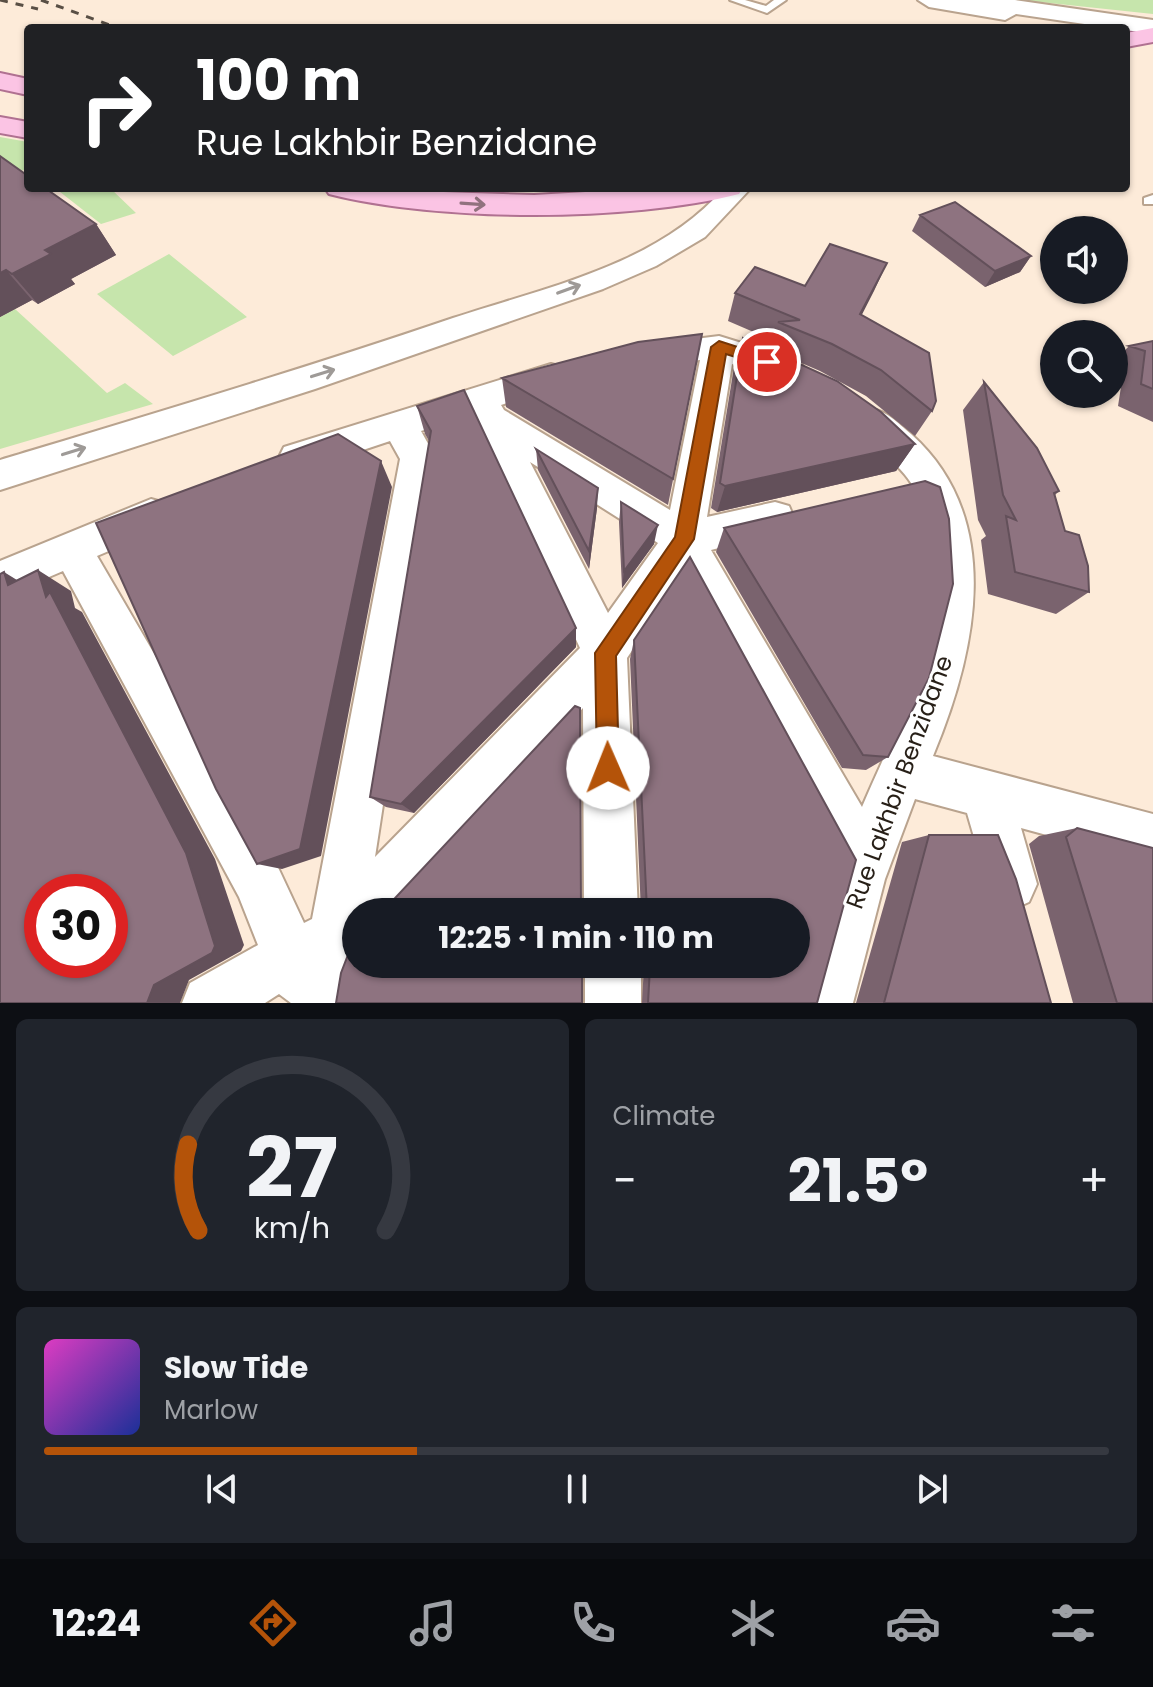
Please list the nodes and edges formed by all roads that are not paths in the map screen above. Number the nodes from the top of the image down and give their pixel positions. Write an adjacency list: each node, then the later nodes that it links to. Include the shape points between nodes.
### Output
1 (735, 0): 2 (lane, via 767,10)
2 (781, 0)
3 (929, 0): 5 (street)
4 (976, 0): 6 (street)
5 (1045, 24)
6 (1127, 24)
7 (1130, 24): 8 (street)
8 (1153, 27)
9 (1153, 35): 10 (main road)
10 (1130, 39)
11 (1153, 56): 12 (main road)
12 (1130, 59)
13 (0, 81): 14 (main road)
14 (24, 86)
15 (0, 125): 16 (main road)
16 (24, 129)
17 (366, 192): 18 (main road, one-way to 18, via 499,206)
18 (691, 192)
19 (734, 192): 26 (street, one-way to 19, via 402,348 604,277 696,230)
20 (719, 347): 21 (street); 29 (street); 33 (street, Rue Lakhbir Benzidane, via 783,368 833,394 900,445 915,486 950,534 957,581 954,619 945,663)
21 (620, 360)
22 (580, 369): 23 (street)
23 (487, 410): 24 (street); 29 (street); 32 (street)
24 (397, 423): 25 (street); 39 (street, via 418,458)
25 (268, 467)
26 (0, 475)
27 (183, 500): 30 (street)
28 (808, 511): 29 (street)
29 (684, 539): 32 (street); 36 (street)
30 (73, 551): 31 (street); 39 (street, via 257,879)
31 (0, 580)
32 (605, 653): 37 (street); 39 (street)
33 (904, 772): 34 (street); 36 (street, Rue Lakhbir Benzidane)
34 (987, 794): 35 (street); 38 (street)
35 (1153, 839)
36 (865, 862): 44 (street, Rue Lakhbir Benzidane)
37 (611, 898)
38 (1023, 928)
39 (330, 945): 41 (street); 42 (street)
40 (613, 978): 43 (street)
41 (210, 1003)
42 (324, 1003)
43 (613, 1003)
44 (825, 1003)

